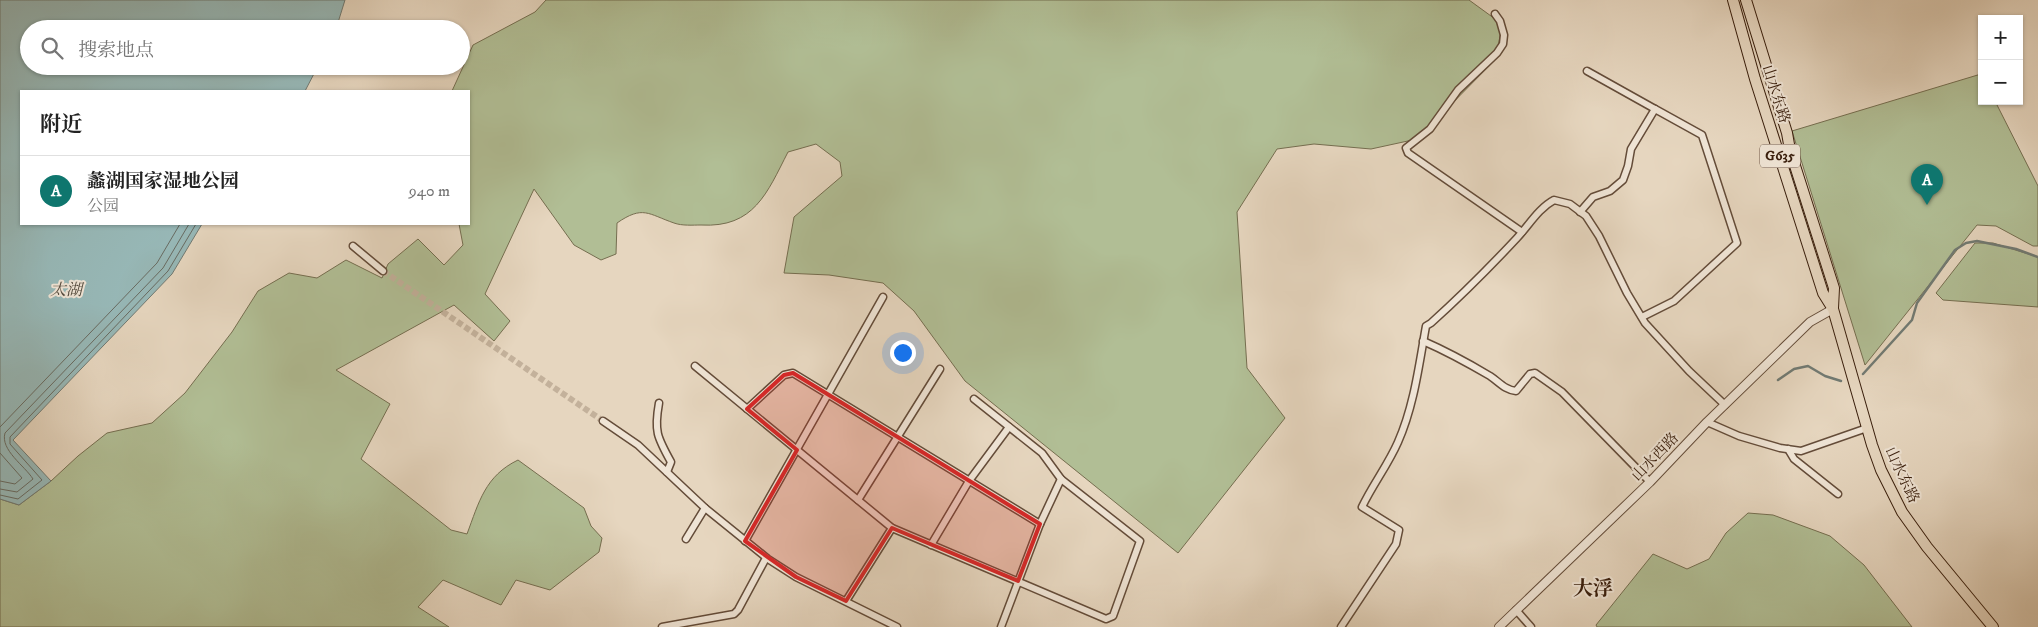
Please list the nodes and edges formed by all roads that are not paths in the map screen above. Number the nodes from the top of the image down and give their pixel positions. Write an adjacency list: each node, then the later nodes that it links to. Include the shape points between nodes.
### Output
1 (1732, 0): 11 (highway, 山水东路 / G635, via 1823,293)
2 (1746, 0): 11 (highway, 山水东路 / G635, via 1834,288)
3 (1495, 14): 7 (street, via 1504,35 1503,44 1458,90 1430,129 1406,148 1408,153)
4 (1587, 71): 5 (street)
5 (1655, 109): 6 (street, via 1632,149 1623,180 1610,191 1593,197); 12 (street, via 1702,136 1737,243 1674,301)
6 (1580, 212): 7 (street, via 1570,204 1554,200 1546,204); 12 (street, via 1598,236)
7 (1522, 232): 13 (street, via 1459,298 1426,326)
8 (354, 246): 9 (street)
9 (383, 271)
10 (883, 297): 16 (street)
11 (1833, 310): 19 (street, 山水西路, via 1810,322); 24 (highway, 山水东路)
12 (1642, 317): 19 (street, via 1689,371)
13 (1423, 340): 31 (street, via 1449,352 1508,390 1516,391 1530,374 1535,373 1562,392); 47 (street, via 1414,393 1399,440 1362,507 1399,530 1396,544)
14 (695, 366): 20 (street)
15 (940, 369): 25 (street)
16 (828, 394): 20 (street, via 793,373 784,375); 25 (street); 27 (street)
17 (974, 399): 23 (street)
18 (659, 403): 28 (street, via 655,426 671,462)
19 (1725, 405): 22 (street, 山水西路)
20 (747, 408): 27 (street)
21 (603, 421): 28 (street, via 638,445)
22 (1708, 422): 26 (street, via 1740,436); 31 (street, 山水西路)
23 (1009, 427): 29 (street, via 1042,453); 30 (street)
24 (1867, 428): 26 (street, via 1801,451); 50 (highway, 山水东路, via 1881,470 1902,512)
25 (896, 437): 30 (street); 33 (street)
26 (1788, 449): 32 (street, via 1794,459)
27 (797, 450): 33 (street); 38 (street)
28 (667, 472): 34 (street)
29 (1061, 479): 35 (street); 41 (street, via 1141,542 1112,616 1106,618)
30 (969, 481): 35 (street); 39 (street)
31 (1650, 482): 43 (street, 山水西路)
32 (1838, 494)
33 (858, 500): 36 (street)
34 (706, 508): 37 (street); 38 (street)
35 (1040, 524): 41 (street)
36 (892, 528): 39 (street); 42 (street)
37 (686, 539)
38 (744, 541): 40 (street)
39 (932, 545): 41 (street)
40 (766, 558): 42 (street, via 796,577); 44 (street, via 734,614)
41 (1018, 581): 46 (street)
42 (846, 601): 45 (street)
43 (1516, 610): 48 (street, 山水西路); 49 (street)
44 (662, 627)
45 (897, 627)
46 (1001, 627)
47 (1340, 627)
48 (1499, 627)
49 (1531, 627)
50 (1993, 627)

